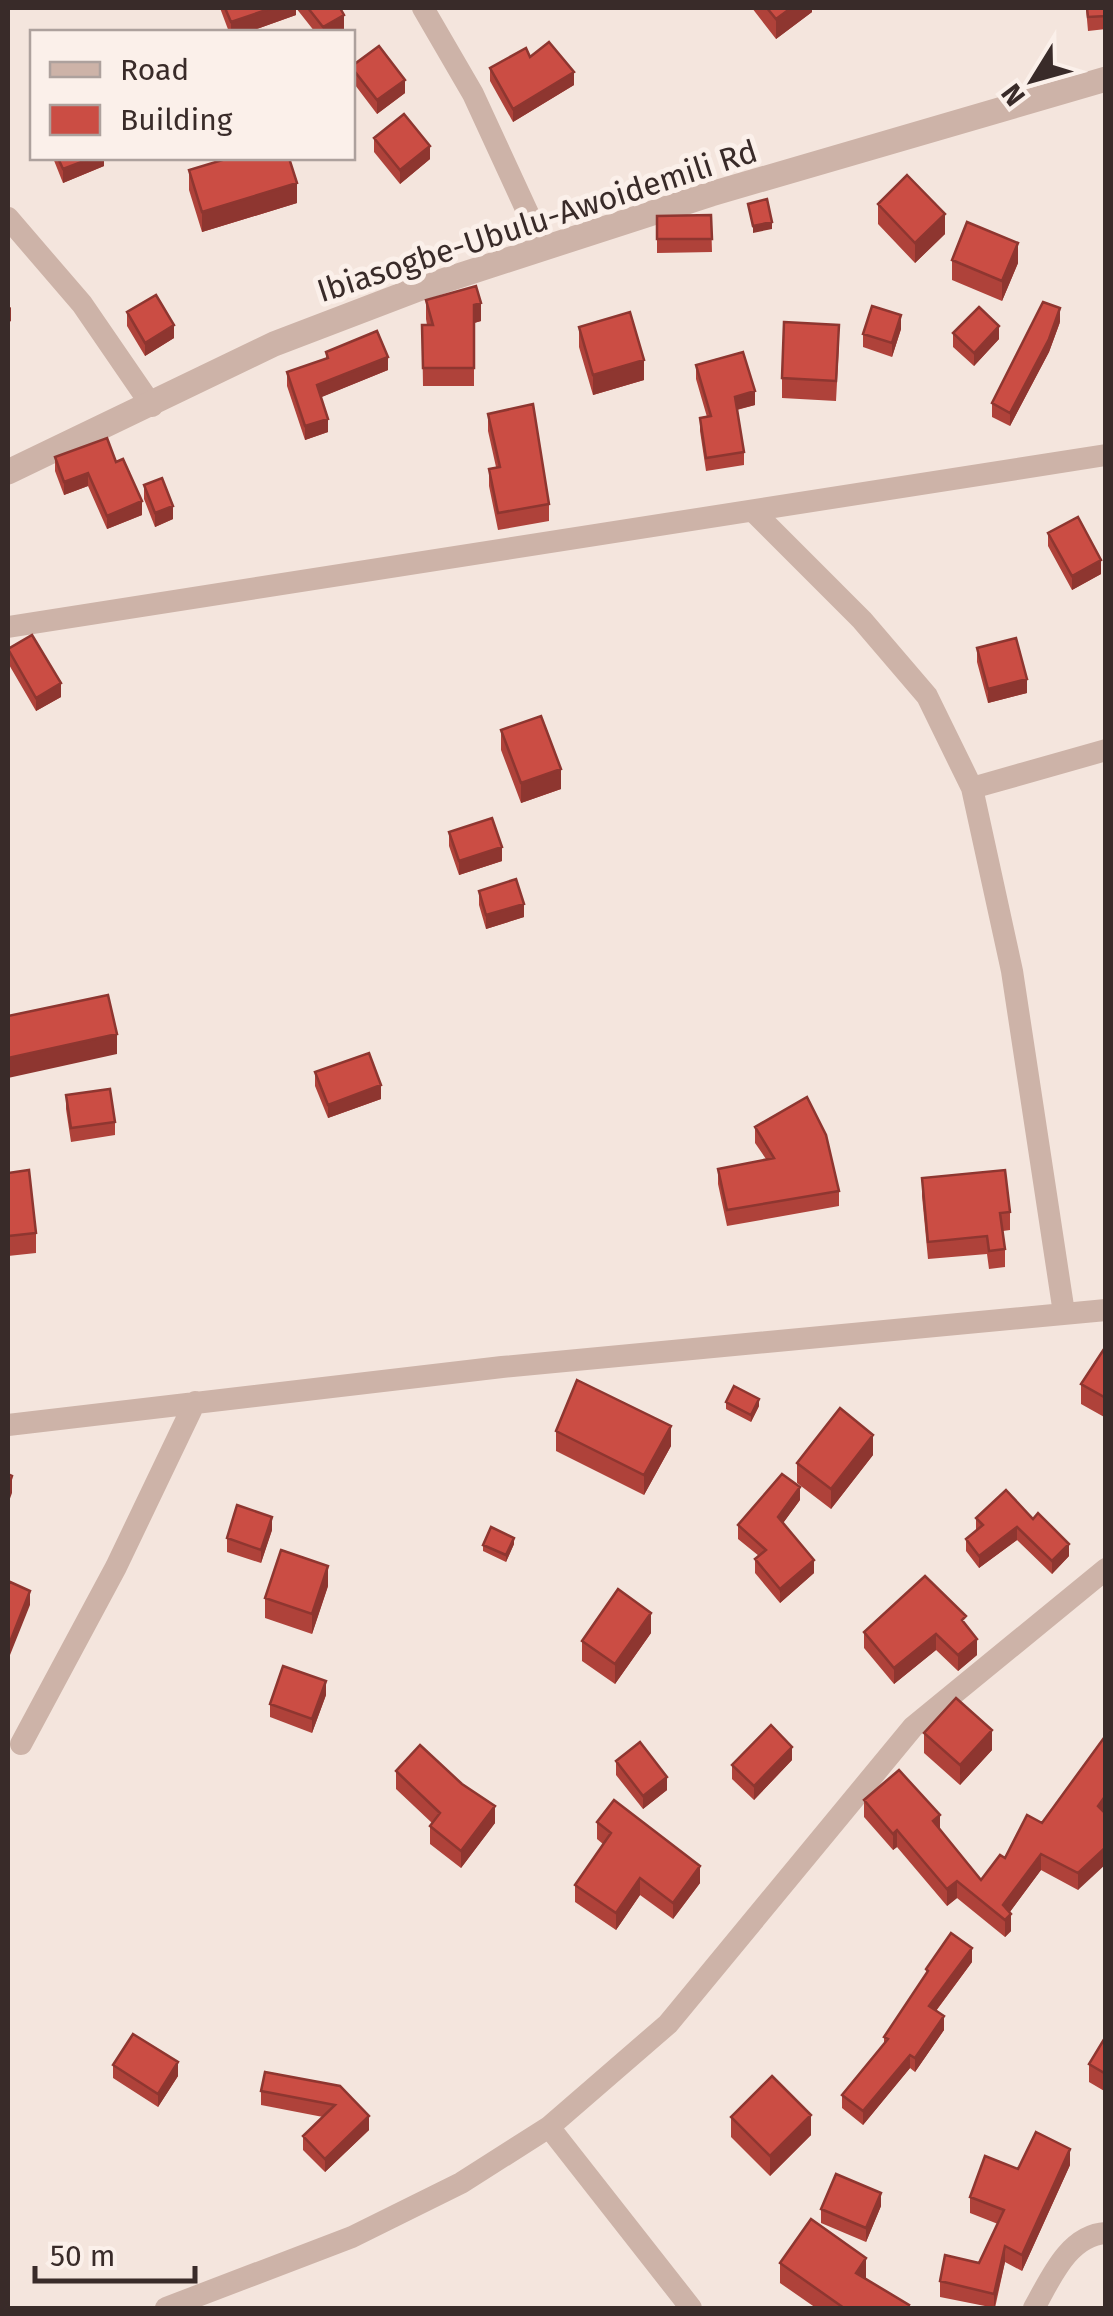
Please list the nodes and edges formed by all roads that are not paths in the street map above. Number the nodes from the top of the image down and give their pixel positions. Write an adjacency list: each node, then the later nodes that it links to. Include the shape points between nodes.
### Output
1 (423, 8): 4 (street, via 473,94)
2 (1106, 80): 4 (street, Ibiasogbe-Ubulu-Awoidemili Rd)
3 (8, 218): 5 (street, via 82,304)
4 (544, 248): 5 (street, Ibiasogbe-Ubulu-Awoidemili Rd, via 274,344)
5 (152, 406): 7 (street, Ibiasogbe-Ubulu-Awoidemili Rd)
6 (1106, 455): 8 (street)
7 (8, 472)
8 (754, 512): 9 (street); 11 (street, via 927,696)
9 (8, 626)
10 (1106, 750): 11 (street)
11 (972, 788): 13 (street, via 1012,970)
12 (1106, 1310): 13 (street)
13 (1064, 1313): 14 (street)
14 (194, 1402): 15 (street); 17 (street)
15 (8, 1425)
16 (1106, 1568): 18 (street, via 913,1728 668,2024)
17 (21, 1744)
18 (549, 2127): 20 (street, via 352,2238); 21 (street)
19 (1106, 2233): 22 (street, via 1076,2244)
20 (166, 2308)
21 (691, 2308)
22 (1034, 2308)

